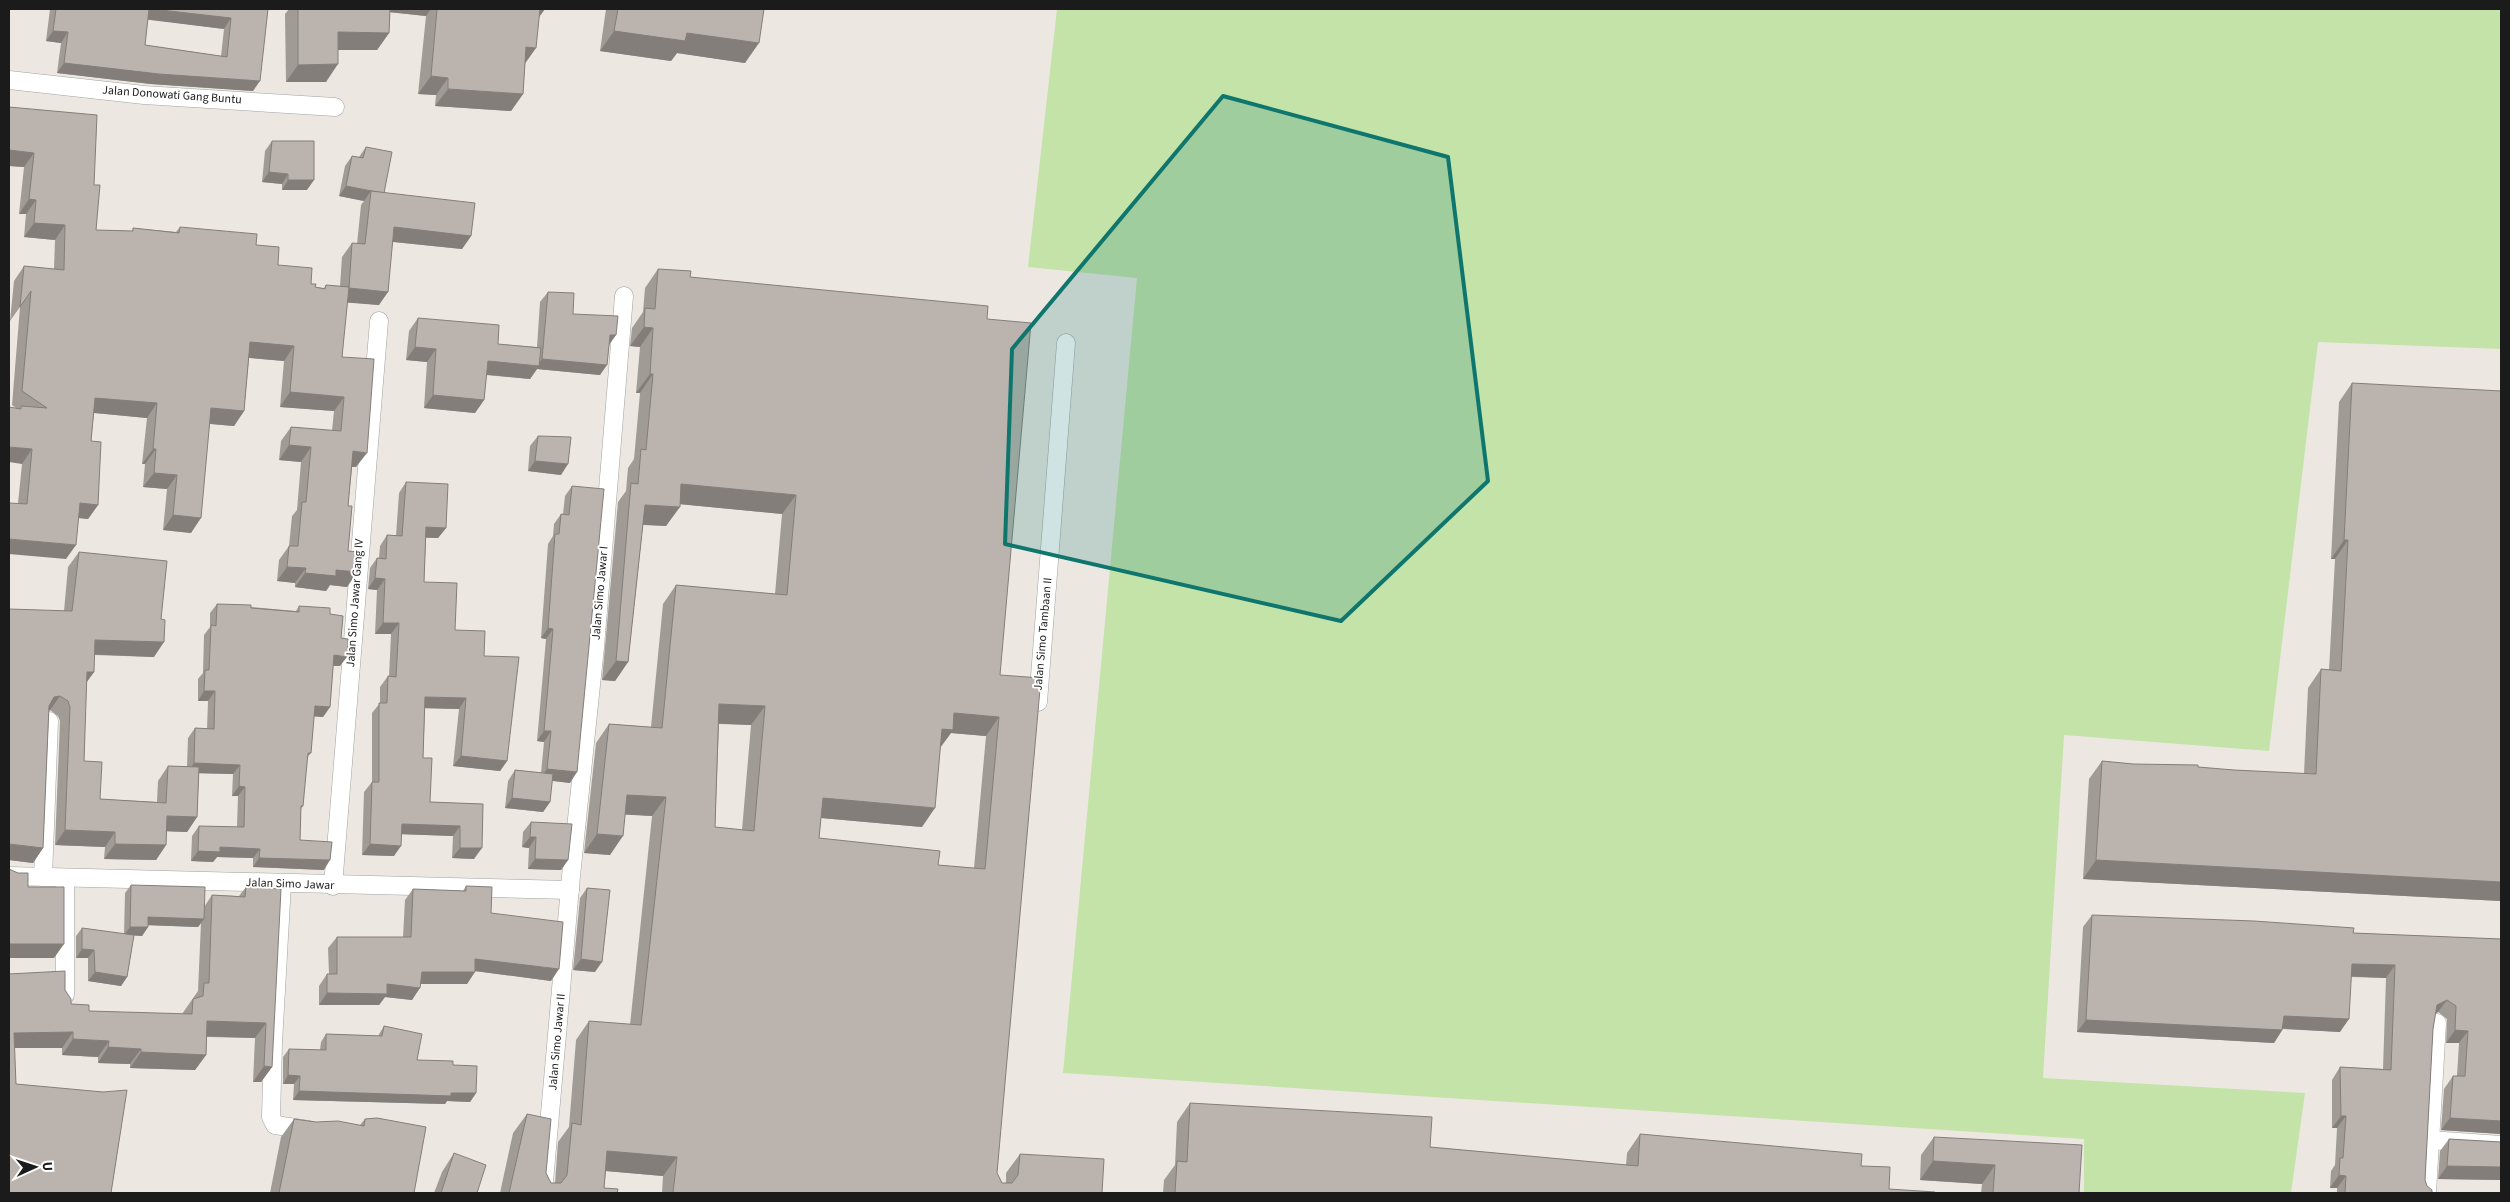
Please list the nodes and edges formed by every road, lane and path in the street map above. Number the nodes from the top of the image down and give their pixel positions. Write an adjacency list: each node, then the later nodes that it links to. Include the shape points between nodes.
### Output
1 (9, 80): 2 (street, Jalan Donowati Gang Buntu, via 144,94)
2 (335, 107)
3 (624, 296): 13 (street, Jalan Simo Jawar I, via 596,637)
4 (378, 321): 12 (street, Jalan Simo Jawar Gang IV)
5 (1066, 343): 7 (street, Jalan Simo Tambaan II)
6 (48, 721): 9 (street)
7 (1036, 721)
8 (9, 876): 9 (street, Jalan Simo Jawar)
9 (43, 877): 10 (street, Jalan Simo Jawar)
10 (65, 878): 11 (street, Jalan Simo Jawar); 14 (street)
11 (282, 884): 12 (street, Jalan Simo Jawar); 16 (street, via 271,1117 275,1125 281,1127)
12 (333, 886): 13 (street, Jalan Simo Jawar)
13 (570, 890): 19 (street, Jalan Simo Jawar II)
14 (64, 1005)
15 (2437, 1023): 17 (street)
16 (324, 1128)
17 (2430, 1140): 18 (street); 20 (street)
18 (2501, 1144)
19 (543, 1193)
20 (2427, 1193)

